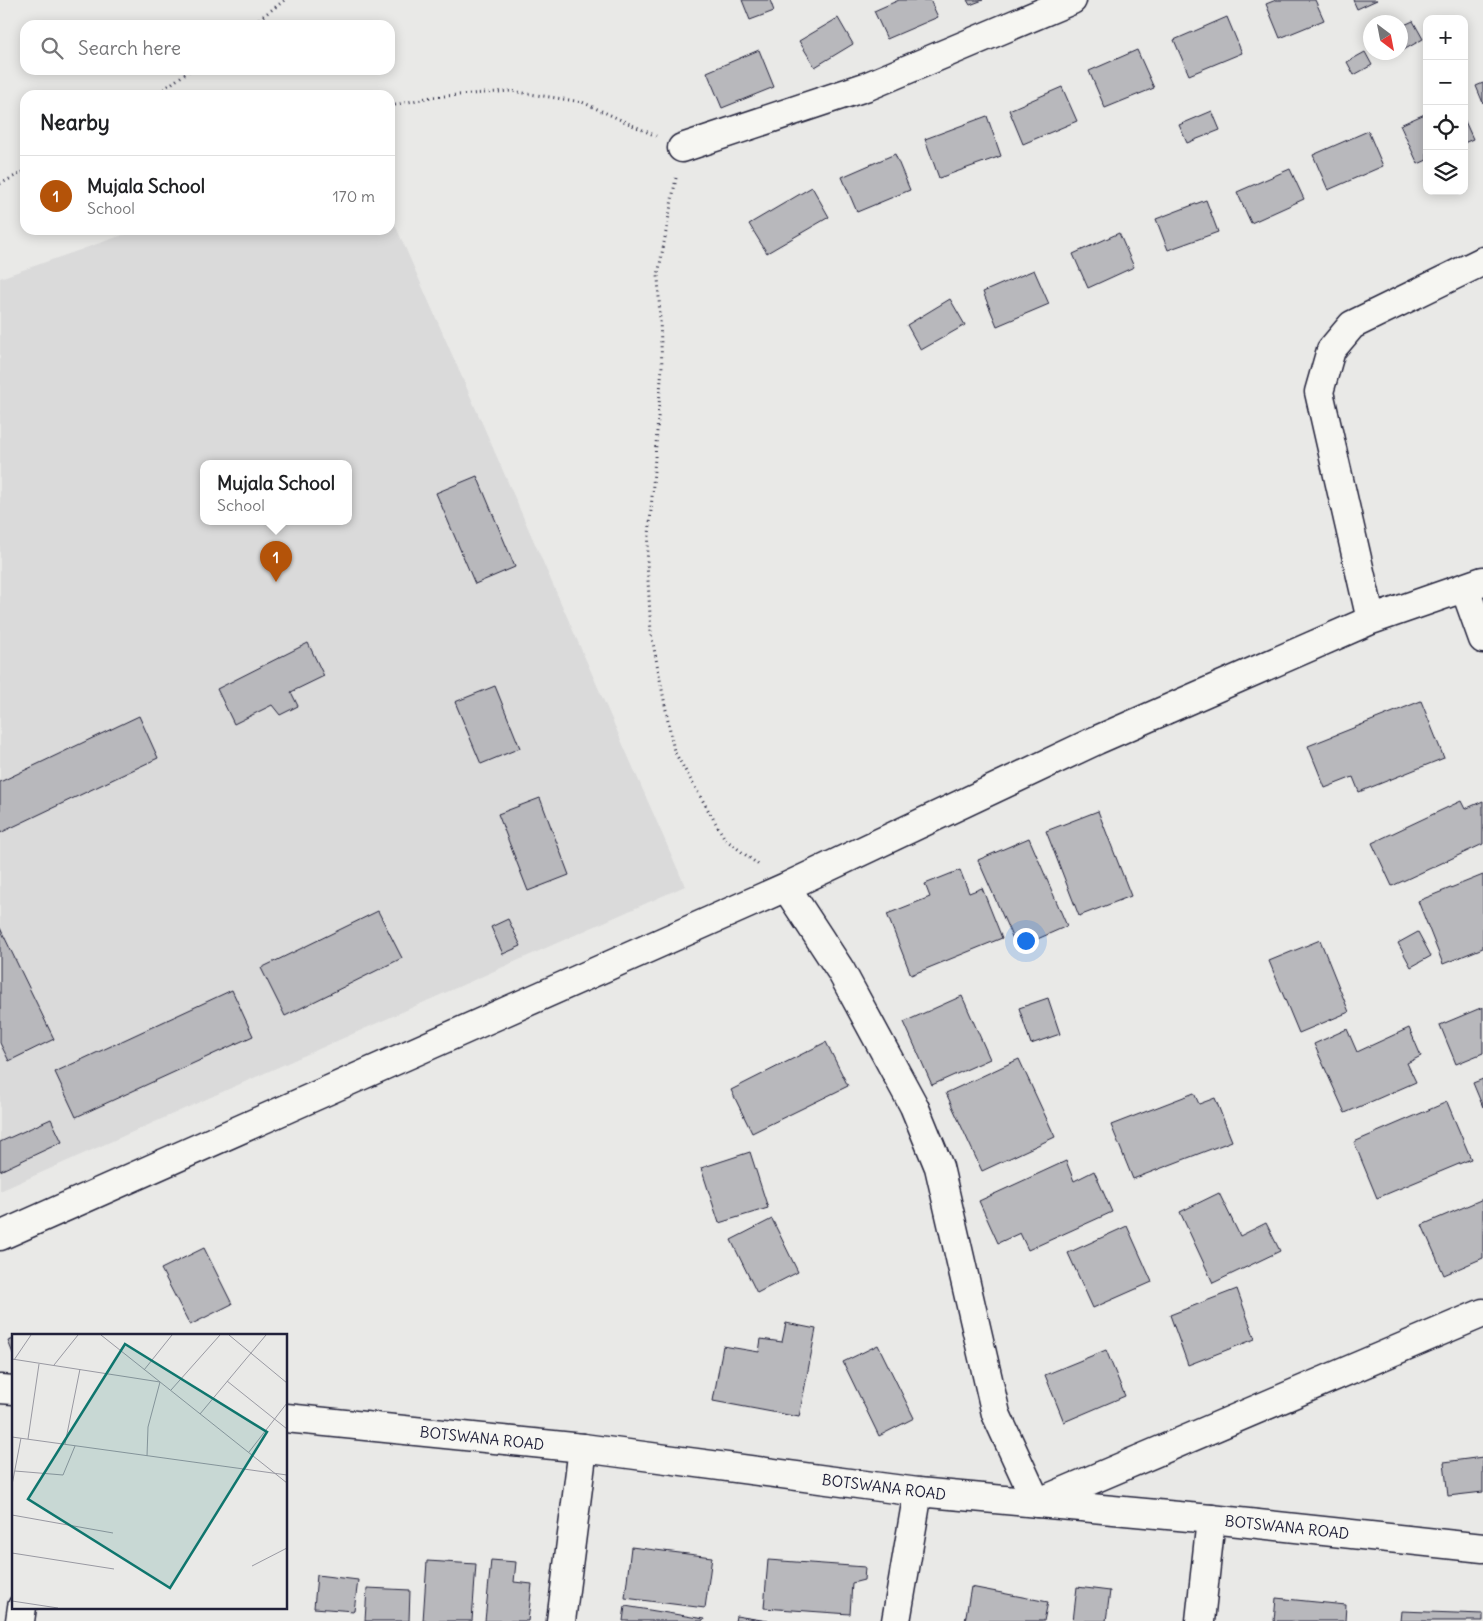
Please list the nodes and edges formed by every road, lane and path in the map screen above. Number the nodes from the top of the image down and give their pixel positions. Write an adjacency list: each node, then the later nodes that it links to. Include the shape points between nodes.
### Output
1 (286, 0): 3 (path)
2 (1072, 0): 7 (street, via 868,86)
3 (259, 20)
4 (183, 75): 5 (path)
5 (163, 90)
6 (395, 105): 7 (path, via 431,97 511,91 582,102)
7 (682, 148): 14 (path, via 658,275 662,366 647,562 651,633 674,751 725,839)
8 (20, 174): 9 (path)
9 (0, 184)
10 (1483, 261): 12 (street, via 1352,325 1331,350 1319,392)
11 (1474, 585): 12 (street); 13 (street)
12 (1371, 620): 14 (street, via 1098,740)
13 (1483, 638)
14 (786, 887): 15 (street); 20 (street, via 841,972 914,1106 939,1167 996,1414)
15 (0, 1236)
16 (1483, 1313): 20 (street)
17 (288, 1418): 18 (street, BOTSWANA ROAD)
18 (583, 1448): 19 (street, BOTSWANA ROAD); 25 (street)
19 (918, 1492): 20 (street, BOTSWANA ROAD); 26 (street)
20 (1037, 1503): 21 (street, BOTSWANA ROAD)
21 (1212, 1519): 22 (street, BOTSWANA ROAD); 27 (street)
22 (1483, 1548)
23 (22, 1608): 24 (street)
24 (20, 1621)
25 (561, 1621)
26 (896, 1621)
27 (1200, 1621)

